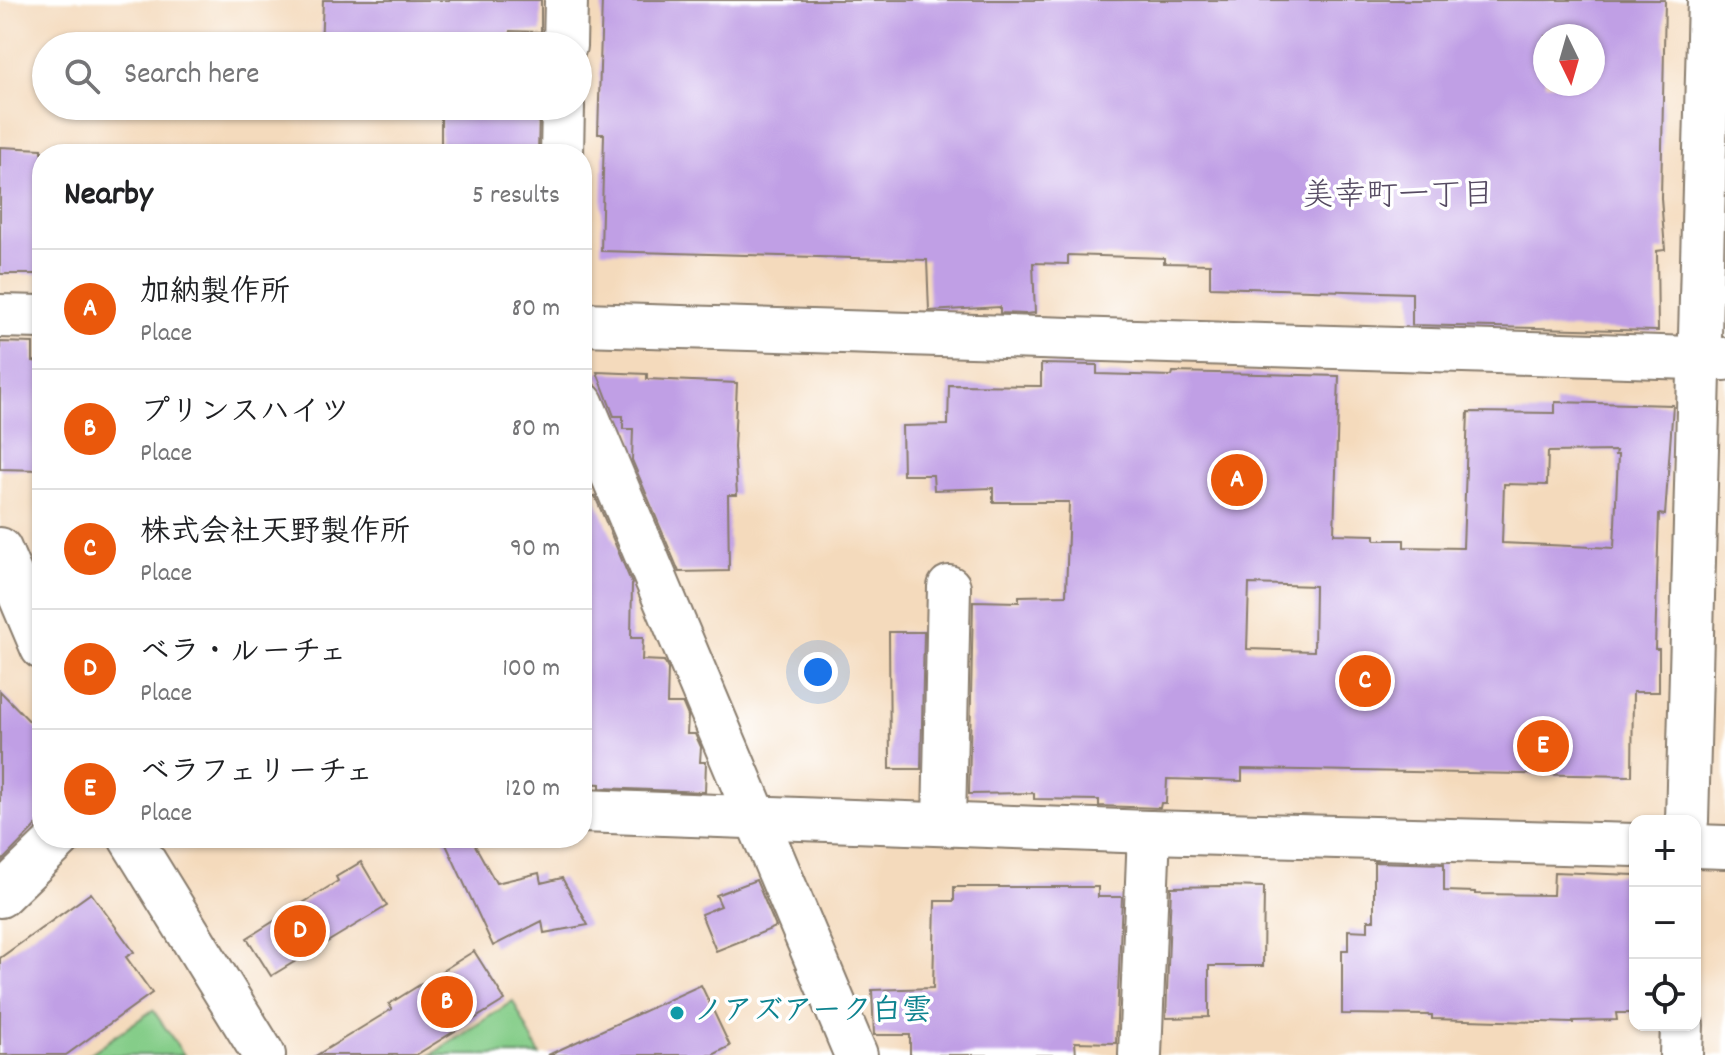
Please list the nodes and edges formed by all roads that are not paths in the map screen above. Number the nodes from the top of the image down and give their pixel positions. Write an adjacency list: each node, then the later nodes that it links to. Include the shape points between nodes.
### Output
1 (566, 0): 3 (street)
2 (1709, 0): 9 (street)
3 (565, 32)
4 (563, 120): 5 (street)
5 (562, 144)
6 (0, 316): 7 (street)
7 (32, 317)
8 (592, 324): 9 (street)
9 (1712, 359): 16 (street)
10 (592, 427): 15 (street)
11 (0, 549): 13 (street)
12 (949, 587): 17 (street)
13 (32, 624)
14 (592, 811): 15 (street)
15 (756, 815): 17 (street); 27 (street)
16 (1687, 815)
17 (944, 823): 18 (street)
18 (1149, 832): 19 (street); 28 (street)
19 (1629, 845)
20 (1701, 846): 21 (street)
21 (1725, 847)
22 (50, 848): 24 (street)
23 (136, 848): 26 (street)
24 (0, 896)
25 (1682, 1031): 29 (street)
26 (264, 1055)
27 (856, 1055)
28 (1140, 1055)
29 (1681, 1055)

